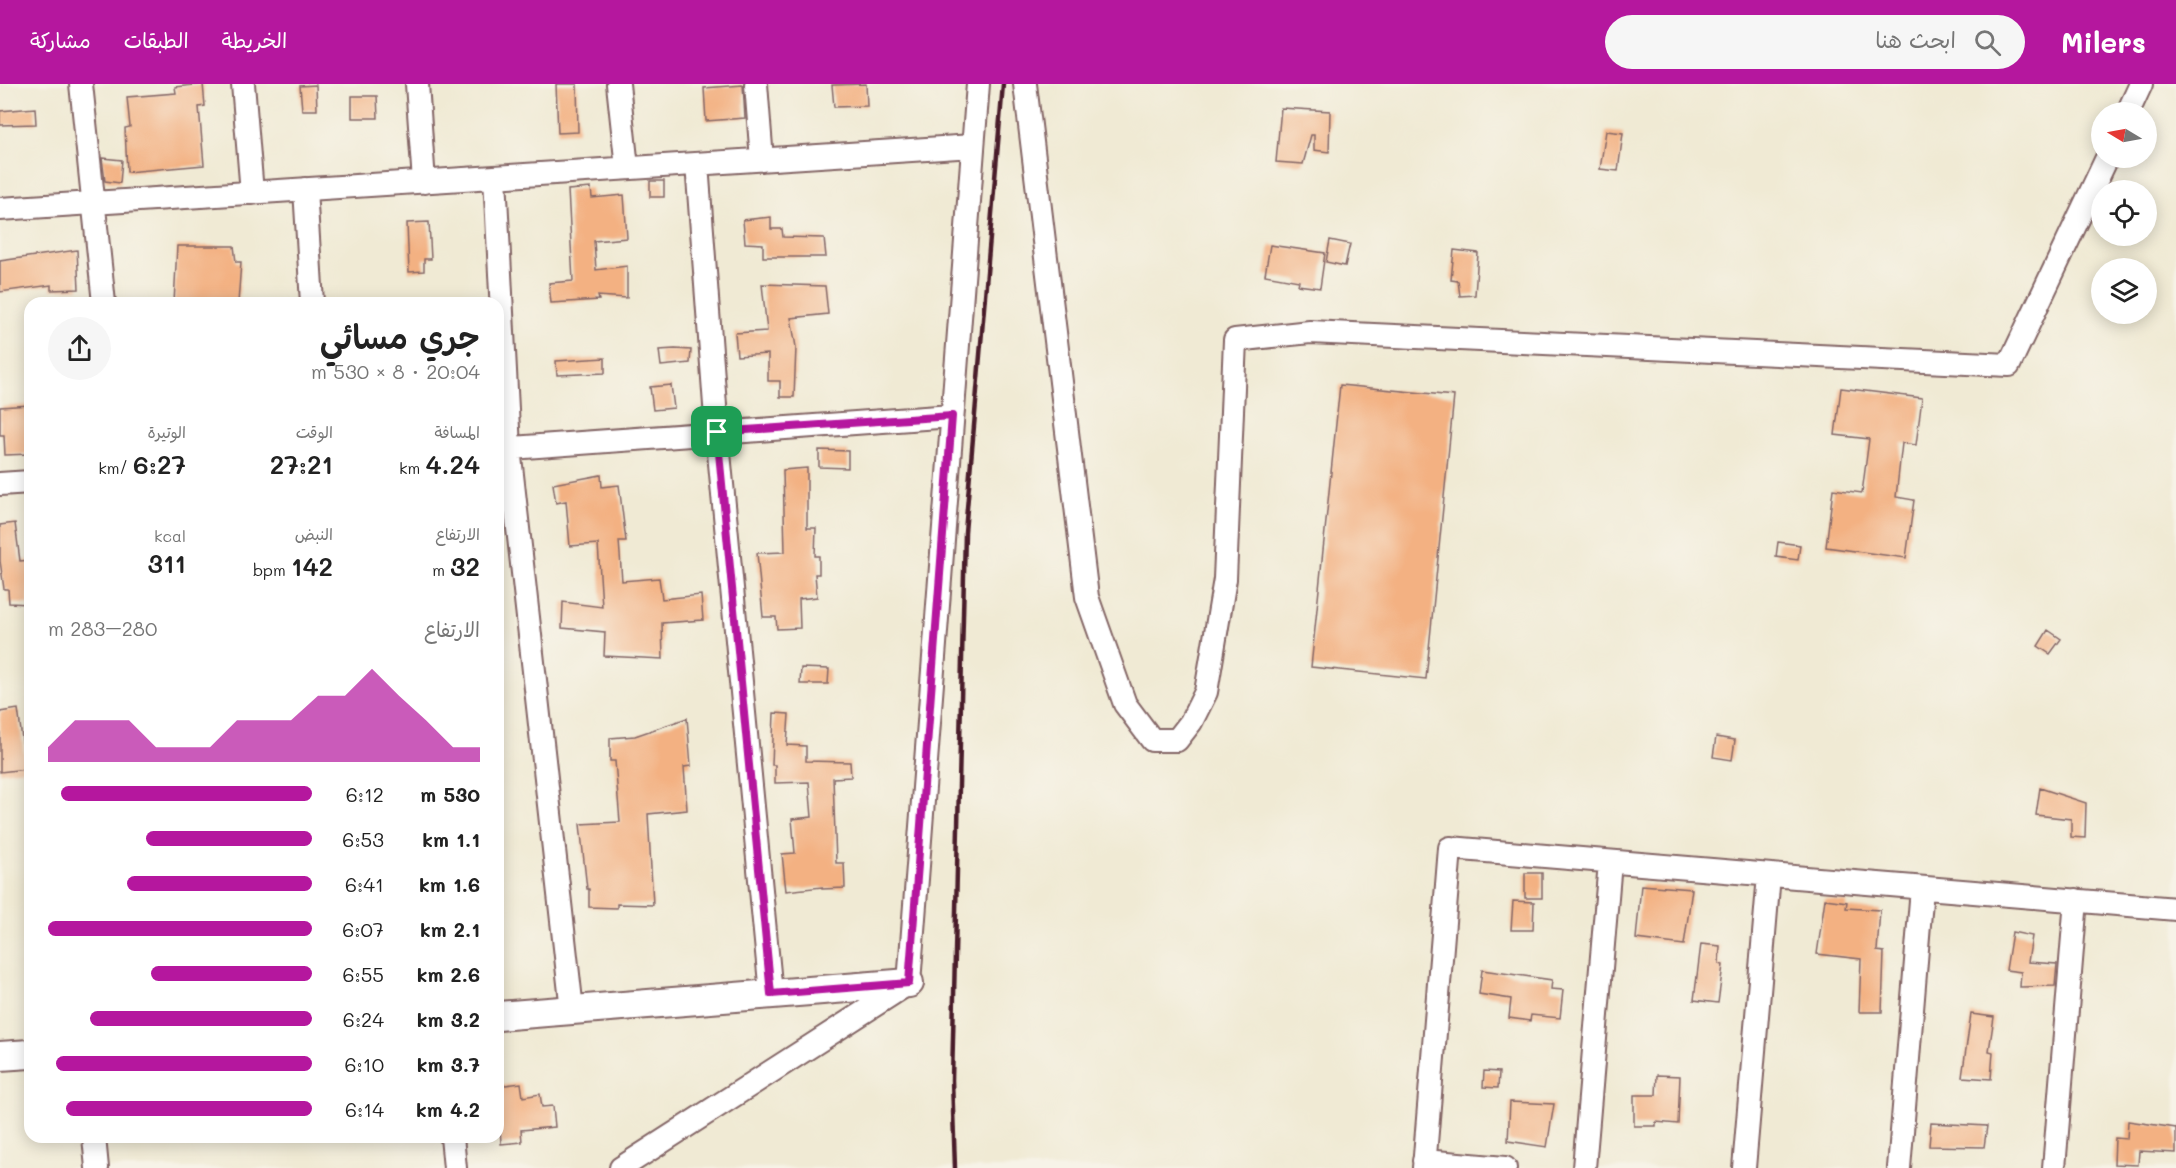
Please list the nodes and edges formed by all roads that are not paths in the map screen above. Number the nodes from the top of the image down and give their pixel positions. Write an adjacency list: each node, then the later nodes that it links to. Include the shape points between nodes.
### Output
1 (81, 84): 19 (street)
2 (243, 84): 18 (street)
3 (417, 84): 16 (street)
4 (618, 84): 13 (street)
5 (756, 84): 11 (street)
6 (978, 84): 10 (street)
7 (1025, 84): 14 (street, via 1087,597 1125,704 1152,740 1177,740 1191,722 1206,692 1213,660 1225,579 1235,340 1310,332 2009,365)
8 (2141, 84): 9 (street)
9 (2133, 102)
10 (974, 146): 11 (street); 24 (street)
11 (762, 160): 12 (street)
12 (697, 164): 13 (street); 25 (street)
13 (627, 168): 15 (street)
14 (2102, 168)
15 (495, 177): 16 (street); 23 (street)
16 (424, 182): 17 (street)
17 (305, 189): 18 (street); 22 (street)
18 (252, 193): 19 (street)
19 (94, 203): 20 (street); 21 (street)
20 (0, 209)
21 (103, 297)
22 (312, 297)
23 (499, 297)
24 (952, 416): 25 (street); 34 (street)
25 (717, 432): 26 (street); 35 (street)
26 (504, 448): 36 (street)
27 (24, 482): 28 (street)
28 (0, 484)
29 (1610, 862): 30 (street); 42 (street, via 1450,848); 47 (street)
30 (1769, 875): 31 (street); 48 (street)
31 (1922, 888): 32 (street); 49 (street)
32 (2076, 900): 33 (street); 50 (street)
33 (2176, 909)
34 (909, 983): 35 (street); 45 (street)
35 (771, 994): 36 (street)
36 (572, 1010): 37 (street)
37 (504, 1016)
38 (24, 1054): 39 (street)
39 (0, 1056)
40 (95, 1143): 43 (street)
41 (453, 1143): 44 (street)
42 (1424, 1165): 46 (street)
43 (97, 1168)
44 (455, 1168)
45 (621, 1168)
46 (1505, 1168)
47 (1584, 1168)
48 (1744, 1168)
49 (1899, 1168)
50 (2054, 1168)

